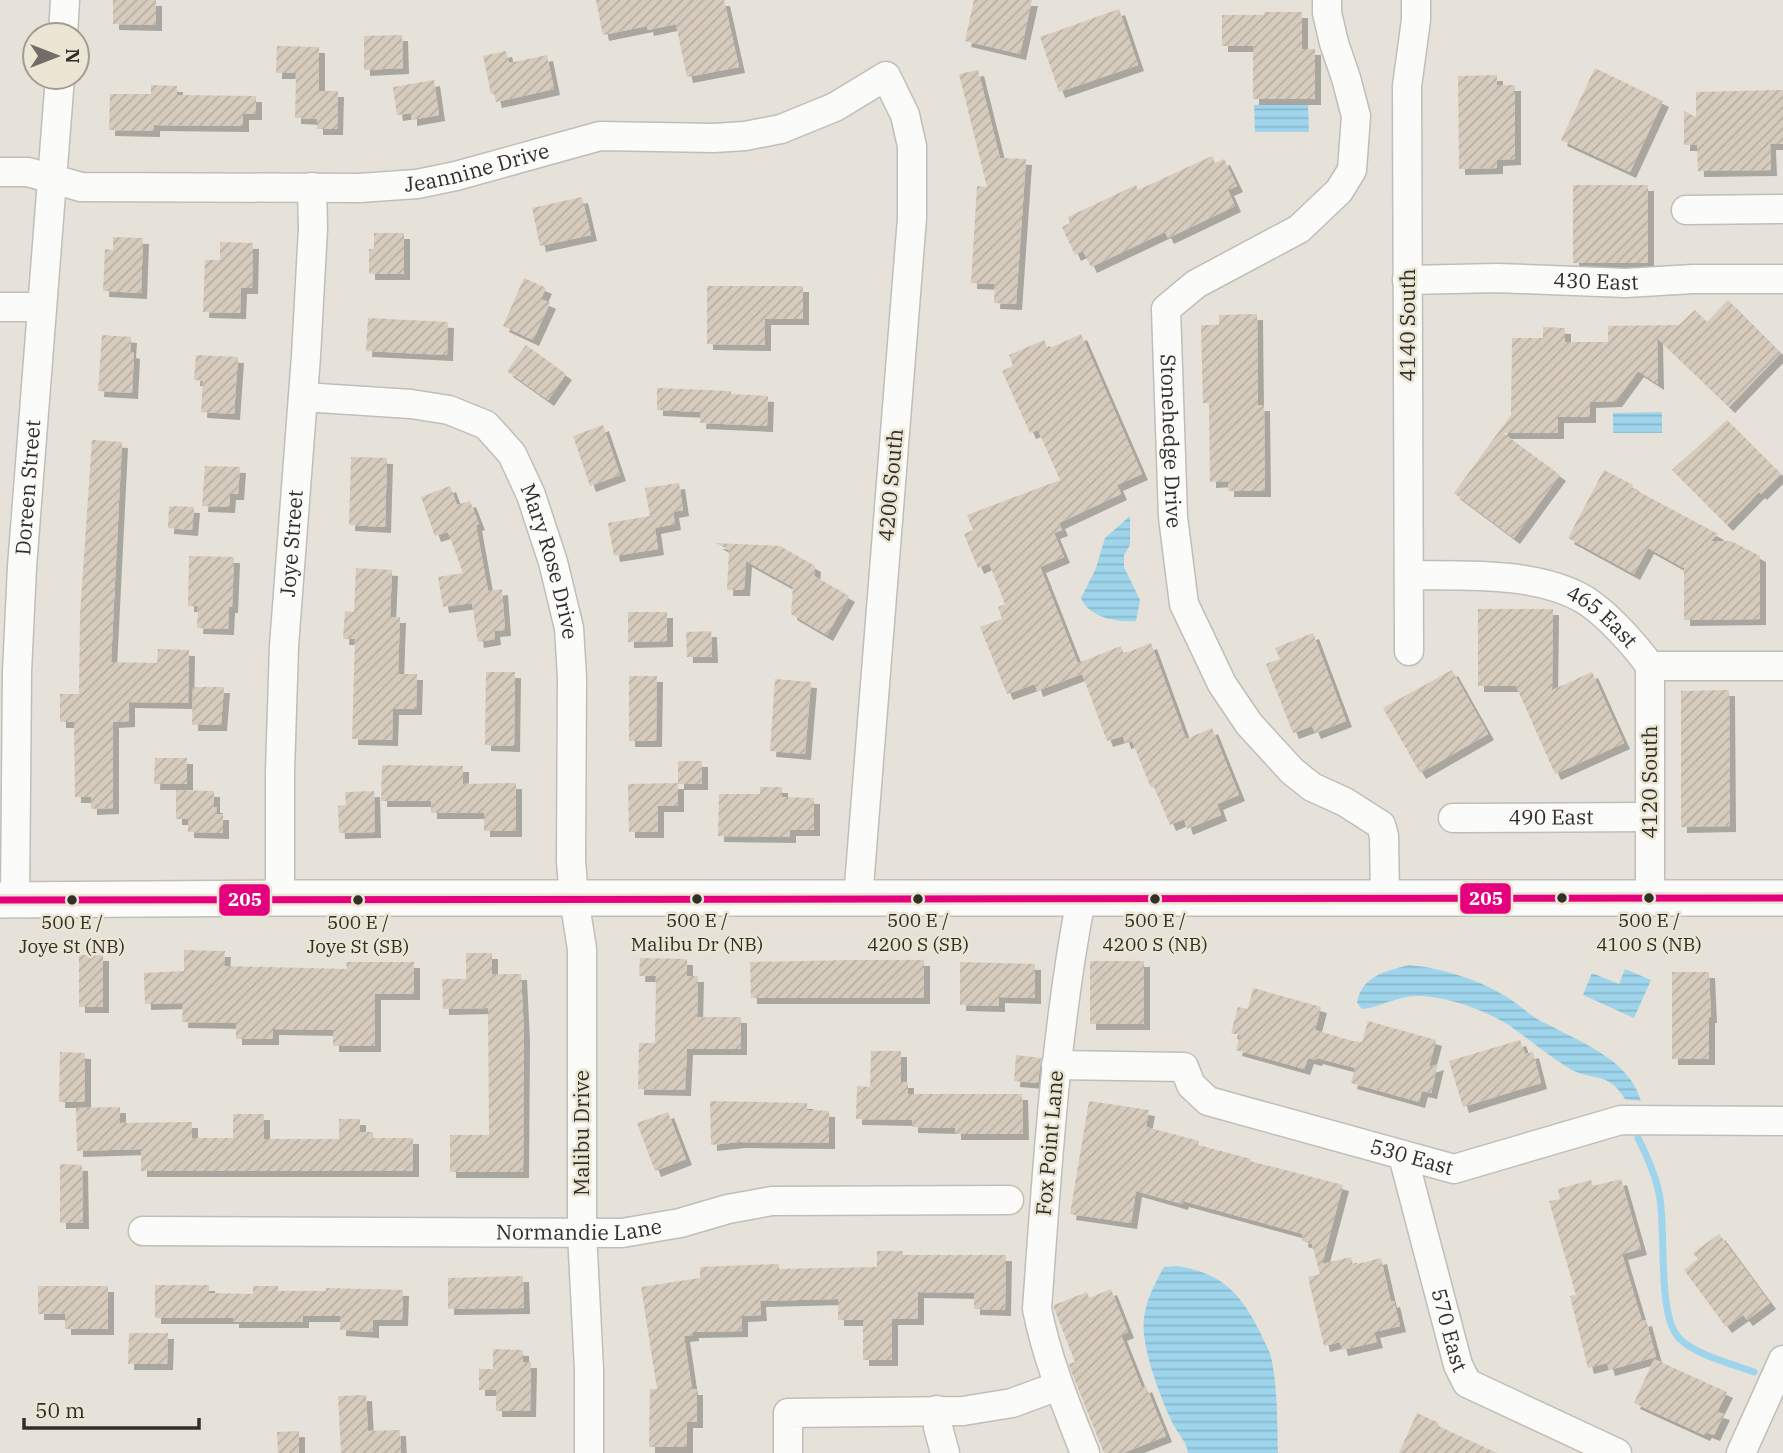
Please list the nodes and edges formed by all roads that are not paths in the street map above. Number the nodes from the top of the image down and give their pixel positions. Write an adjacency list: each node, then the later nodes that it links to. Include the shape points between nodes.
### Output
1 (65, 0): 4 (street)
2 (1327, 0): 23 (street, Stonehedge Drive, via 1356,116 1352,170 1339,191 1299,229 1196,284 1166,309 1173,517 1184,604 1222,684 1249,724 1292,771 1381,825)
3 (1416, 0): 13 (street, 4140 South, via 1407,86)
4 (64, 21)
5 (886, 76): 9 (street, Jeannine Drive, via 814,117 745,136 600,136 417,184); 27 (street, 4200 South, via 905,115 912,146 912,218)
6 (59, 91): 8 (street, Doreen Street)
7 (0, 172): 8 (street, Jeannine Drive, via 28,172)
8 (52, 180): 9 (street, Jeannine Drive, via 81,187); 15 (street, Doreen Street)
9 (312, 187): 16 (street, Joye Street)
10 (1783, 209): 11 (street)
11 (1686, 210)
12 (1783, 278): 13 (street, 430 East, via 1626,283)
13 (1407, 280): 17 (street, 4140 South)
14 (0, 307): 15 (street)
15 (41, 307): 30 (street, Doreen Street)
16 (303, 397): 25 (street, Joye Street, via 284,646); 26 (street, Mary Rose Drive, via 449,410 486,425 512,454 535,506 569,628)
17 (1409, 575): 18 (street, 4140 South); 19 (street, 465 East, via 1488,576 1529,581 1569,593 1587,601)
18 (1409, 651)
19 (1650, 666): 20 (street, 465 East); 21 (street, 4120 South)
20 (1783, 666)
21 (1650, 817): 22 (street, 490 East); 24 (street, 4120 South)
22 (1453, 818)
23 (1385, 897): 24 (street); 28 (street)
24 (1650, 897): 29 (street)
25 (280, 898): 26 (street); 30 (street)
26 (574, 898): 27 (street); 36 (street, Malibu Drive, via 582,948)
27 (858, 898): 28 (street)
28 (1081, 898): 31 (street, Fox Point Lane)
29 (1783, 898)
30 (7, 900)
31 (1056, 1065): 33 (street, 530 East, via 1184,1067 1191,1085 1208,1101); 38 (street, Fox Point Lane, via 1037,1309)
32 (1783, 1121): 33 (street, 530 East, via 1621,1120 1454,1169)
33 (1404, 1156): 44 (street, 570 East, via 1458,1365 1467,1382)
34 (1009, 1200): 36 (street, Normandie Lane, via 772,1201 622,1233)
35 (143, 1231): 36 (street, Normandie Lane)
36 (582, 1233): 40 (street, Malibu Drive)
37 (1783, 1360): 45 (street)
38 (1058, 1386): 39 (street, via 1012,1403); 43 (street, Fox Point Lane)
39 (937, 1410): 41 (street, via 788,1413); 42 (street)
40 (589, 1453)
41 (788, 1453)
42 (945, 1453)
43 (1085, 1453)
44 (1617, 1453)
45 (1741, 1453)

